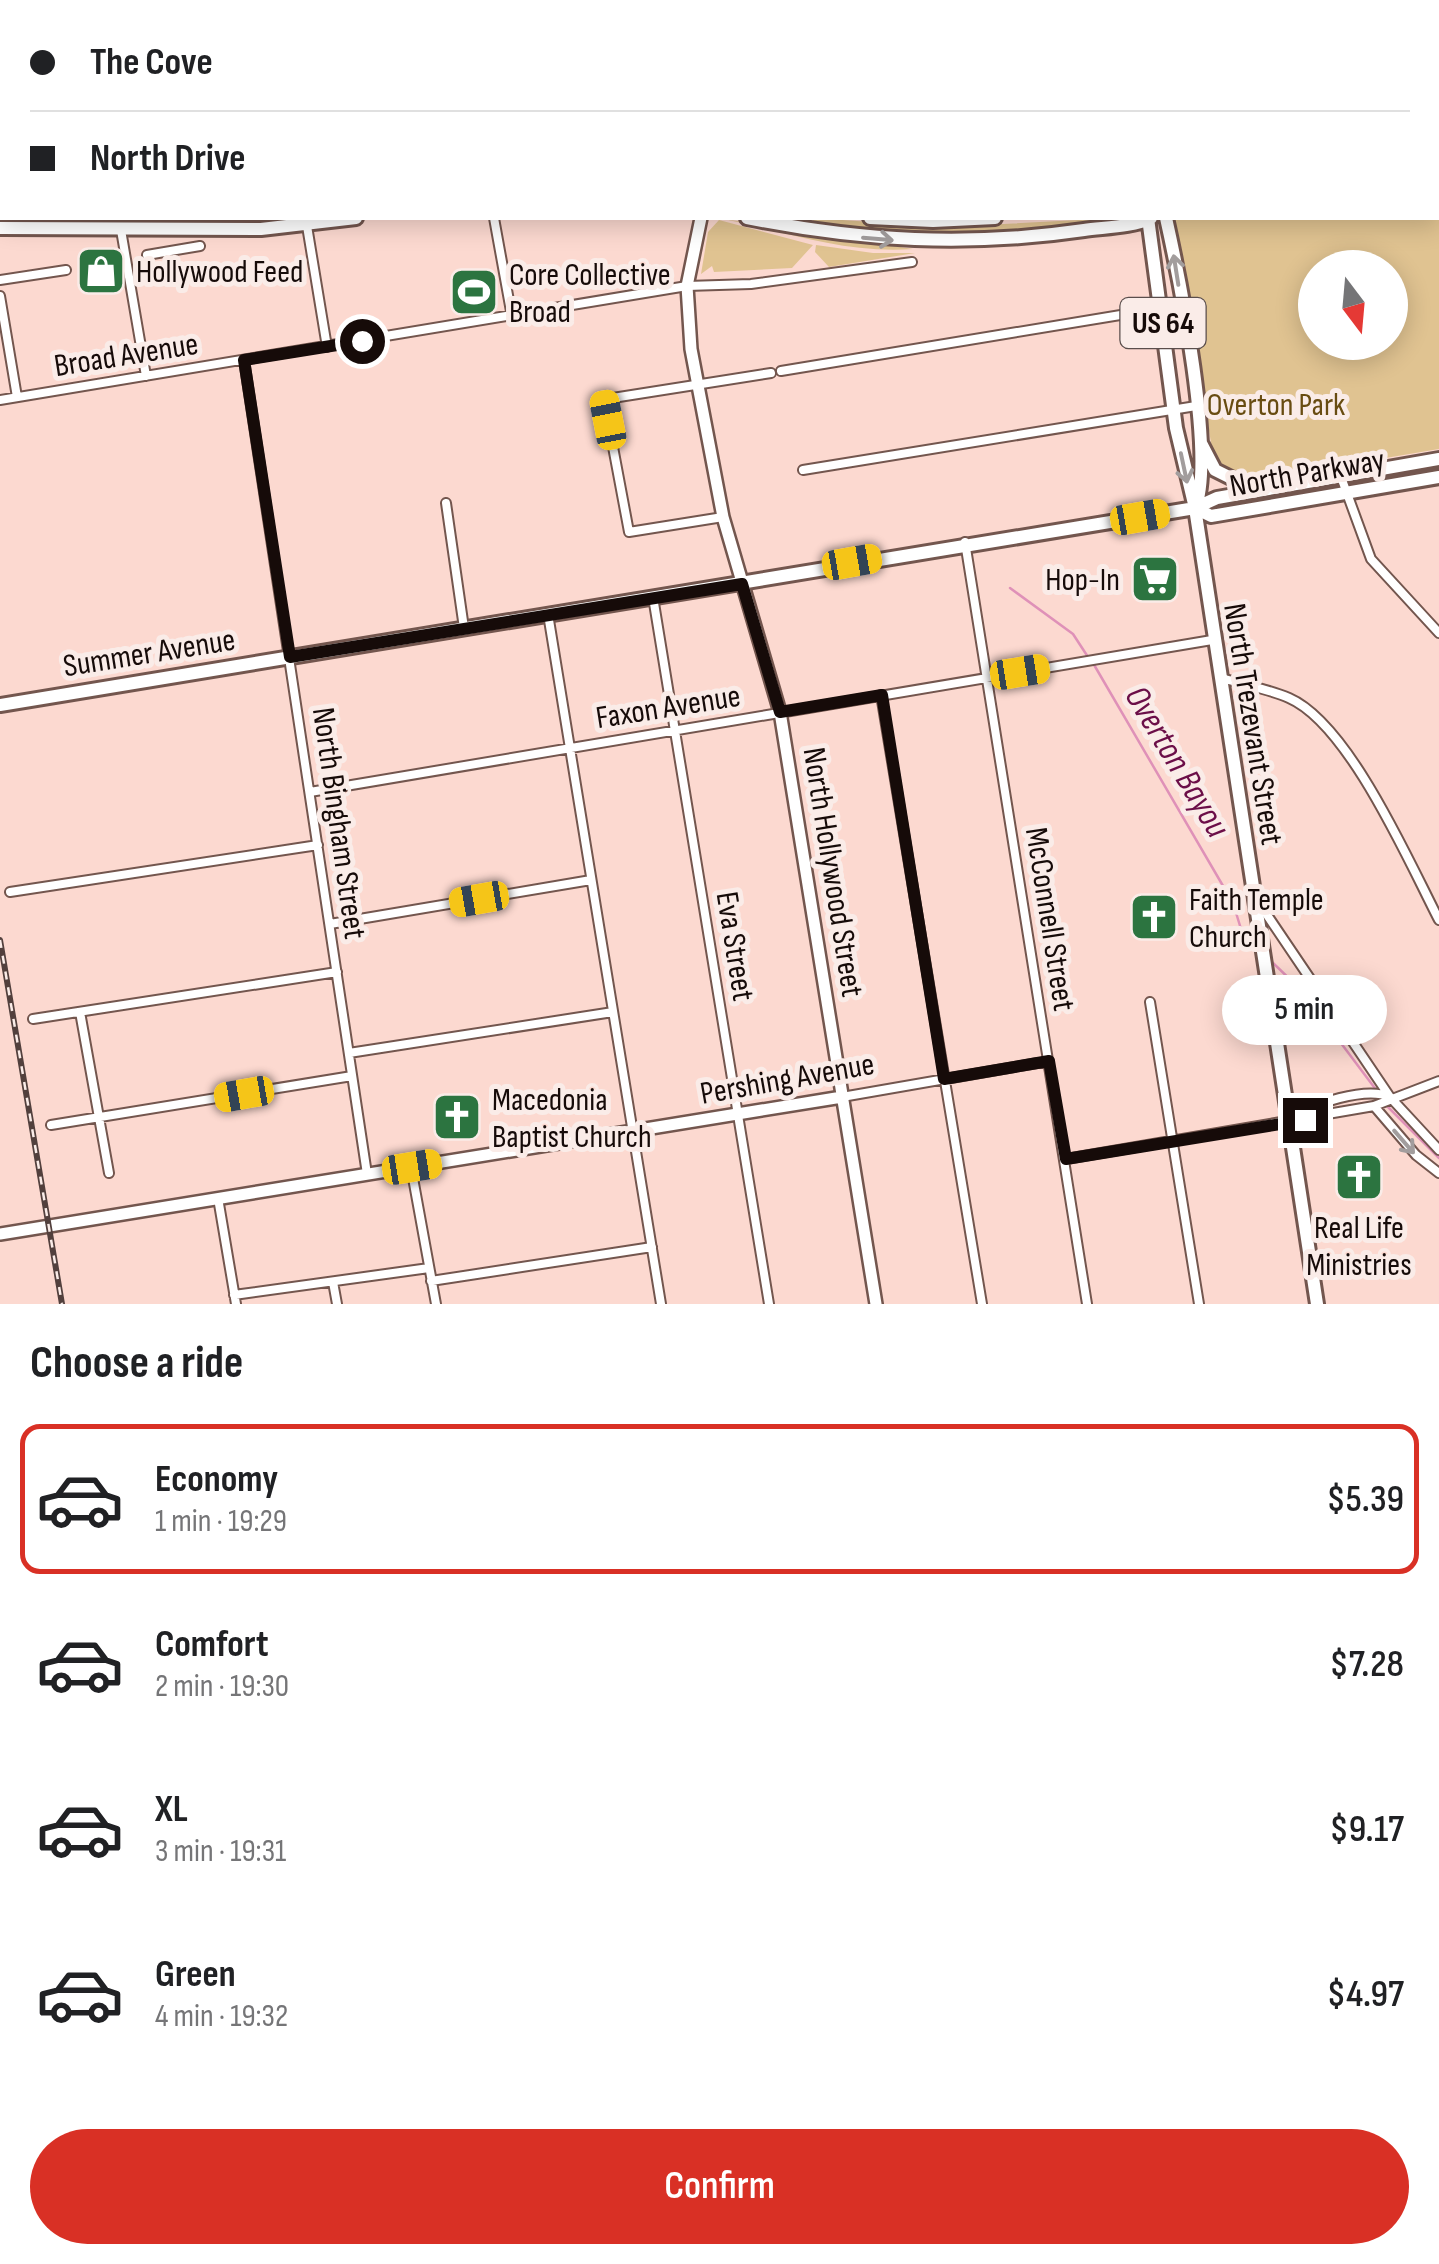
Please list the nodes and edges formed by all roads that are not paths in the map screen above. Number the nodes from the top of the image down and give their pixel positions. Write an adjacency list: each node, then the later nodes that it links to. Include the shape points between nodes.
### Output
1 (344, 220): 11 (main road)
2 (494, 220): 24 (street)
3 (701, 220): 20 (main road, North Hollywood Street)
4 (758, 220): 7 (main road, one-way to 7, via 953,243)
5 (913, 220): 6 (main road)
6 (954, 220)
7 (1136, 220)
8 (1149, 220): 23 (main road, US 64)
9 (1166, 220): 22 (main road, US 64, one-way to 9)
10 (120, 224): 12 (main road); 13 (main road); 29 (street)
11 (307, 226): 13 (main road); 25 (street)
12 (0, 228)
13 (165, 230): 15 (street)
14 (200, 246): 15 (street)
15 (166, 252): 16 (street)
16 (148, 256)
17 (912, 262): 20 (street, Broad Avenue)
18 (66, 270): 19 (street)
19 (0, 280)
20 (687, 286): 24 (street, Broad Avenue); 30 (main road, North Hollywood Street)
21 (0, 296): 31 (street)
22 (1181, 304): 23 (street); 33 (main road, US 64)
23 (1162, 308): 27 (street); 34 (main road, US 64)
24 (512, 317): 25 (street, Broad Avenue)
25 (327, 347): 26 (street, Broad Avenue)
26 (244, 360): 29 (street, Broad Avenue); 52 (street, North Bingham Street)
27 (782, 371)
28 (771, 373): 30 (street)
29 (146, 376): 31 (street, Broad Avenue)
30 (697, 384): 44 (main road, North Hollywood Street); 44 (street, via 602,399 629,532)
31 (17, 397): 32 (street, Broad Avenue)
32 (0, 400)
33 (1196, 406): 34 (street); 35 (main road, US 64)
34 (1174, 409): 37 (street); 43 (main road, US 64, one-way to 43)
35 (1199, 438): 40 (main road, via 1215,470); 43 (main road, US 64, via 1203,489)
36 (1439, 459): 38 (main road, North Parkway)
37 (803, 470)
38 (1342, 476): 40 (main road, North Parkway); 41 (street)
39 (1439, 478): 41 (main road, North Parkway)
40 (1257, 491): 43 (main road, North Parkway)
41 (1345, 493): 43 (main road, North Parkway, via 1211,516); 50 (street, via 1371,559)
42 (446, 503): 49 (street)
43 (1195, 508): 45 (main road, Summer Avenue); 51 (main road, North Trezevant Street)
44 (723, 517): 46 (main road, North Hollywood Street)
45 (965, 542): 46 (main road, Summer Avenue); 53 (street, McConnell Street)
46 (742, 584): 47 (main road, Summer Avenue); 57 (main road, North Hollywood Street)
47 (653, 597): 48 (main road, Summer Avenue); 58 (street, Eva Street)
48 (548, 614): 49 (main road, Summer Avenue); 59 (street)
49 (464, 628): 52 (main road, Summer Avenue)
50 (1439, 633)
51 (1212, 640): 53 (street, Faxon Avenue); 54 (main road, North Trezevant Street)
52 (290, 657): 56 (main road, Summer Avenue); 60 (street, North Bingham Street)
53 (986, 677): 55 (street, Faxon Avenue); 73 (street, McConnell Street)
54 (1218, 677): 64 (main road, North Trezevant Street); 65 (street, via 1290,698 1319,718 1353,762)
55 (882, 695): 57 (street, Faxon Avenue); 75 (street)
56 (0, 705)
57 (780, 712): 58 (street, Faxon Avenue); 77 (main road, North Hollywood Street)
58 (675, 730): 59 (street, Faxon Avenue); 79 (street, Eva Street)
59 (570, 747): 60 (street, Faxon Avenue); 62 (street)
60 (310, 792): 61 (street, North Bingham Street)
61 (318, 845): 63 (street); 66 (street, North Bingham Street)
62 (592, 880): 66 (street); 70 (street)
63 (10, 892)
64 (1254, 896): 78 (street); 81 (main road, North Trezevant Street)
65 (1439, 920)
66 (330, 924): 67 (street, North Bingham Street)
67 (336, 972): 69 (street); 72 (street, North Bingham Street)
68 (1150, 1002): 84 (street)
69 (80, 1012): 71 (street); 80 (street)
70 (613, 1012): 72 (street); 83 (street)
71 (33, 1019)
72 (349, 1053): 74 (street, North Bingham Street)
73 (1049, 1061): 75 (street, Pershing Avenue); 86 (street, McConnell Street)
74 (352, 1076): 80 (street); 89 (street, North Bingham Street)
75 (944, 1079): 77 (street, Pershing Avenue); 103 (street)
76 (1439, 1081): 78 (street)
77 (842, 1097): 79 (main road, Pershing Avenue); 102 (main road, North Hollywood Street)
78 (1381, 1099): 81 (street, via 1304,1109); 85 (street); 90 (street, one-way to 90, via 1416,1155)
79 (738, 1114): 83 (main road, Pershing Avenue); 101 (street, Eva Street)
80 (101, 1118): 82 (street); 88 (street)
81 (1288, 1120): 84 (street); 106 (main road, North Trezevant Street)
82 (51, 1125)
83 (633, 1132): 87 (main road, Pershing Avenue); 93 (street)
84 (1172, 1140): 86 (street); 105 (street)
85 (1439, 1150)
86 (1066, 1159): 104 (street, McConnell Street)
87 (412, 1167): 89 (main road, Pershing Avenue); 94 (street)
88 (109, 1173)
89 (366, 1174): 91 (main road, Pershing Avenue)
90 (1439, 1174)
91 (218, 1198): 92 (main road, Pershing Avenue); 97 (street)
92 (0, 1234)
93 (652, 1247): 95 (street); 100 (street)
94 (429, 1268): 95 (street); 96 (street)
95 (432, 1281): 99 (street)
96 (333, 1282): 97 (street); 98 (street)
97 (235, 1300)
98 (337, 1304)
99 (436, 1304)
100 (661, 1304)
101 (770, 1304)
102 (876, 1304)
103 (982, 1304)
104 (1088, 1304)
105 (1199, 1304)
106 (1317, 1304)

